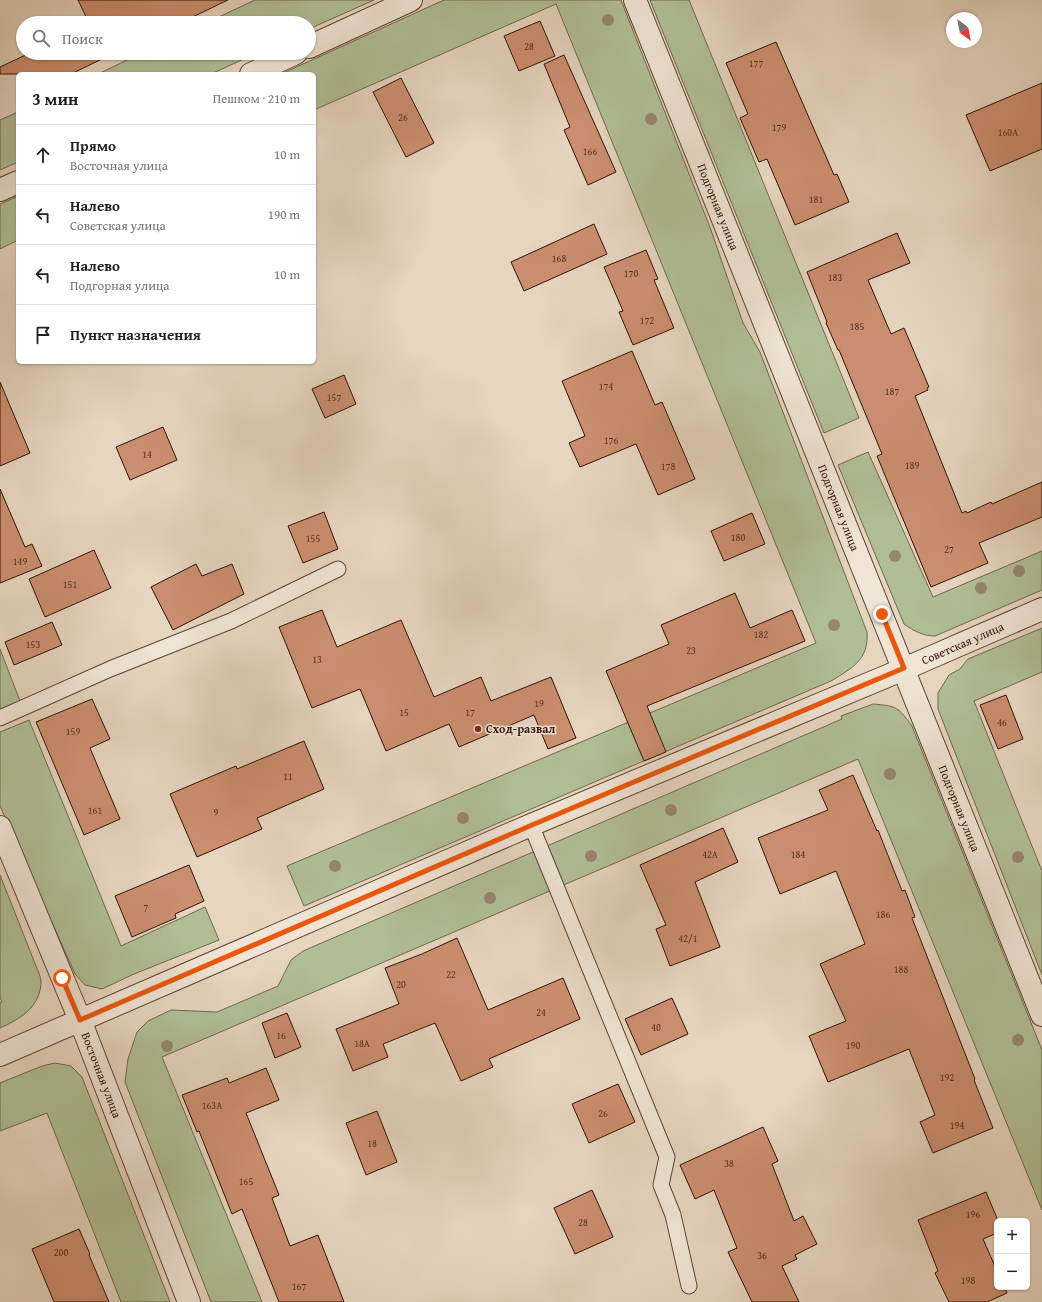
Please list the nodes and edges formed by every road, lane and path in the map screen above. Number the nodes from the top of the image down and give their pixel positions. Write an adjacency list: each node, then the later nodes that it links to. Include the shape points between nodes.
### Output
1 (411, 0): 3 (street)
2 (635, 0): 10 (street, Подгорная улица)
3 (316, 44)
4 (281, 60): 5 (street)
5 (255, 72)
6 (16, 183): 7 (street)
7 (0, 190)
8 (338, 569): 11 (lane, via 231,621)
9 (1042, 609): 10 (street, Советская улица)
10 (904, 668): 12 (street, Советская улица); 14 (street, Подгорная улица)
11 (0, 718)
12 (532, 825): 15 (street, Советская улица); 17 (lane, via 667,1157 661,1185 673,1216)
13 (0, 827): 15 (street, Восточная улица)
14 (1042, 1015)
15 (80, 1020): 16 (street, Советская улица); 18 (street, Восточная улица)
16 (0, 1055)
17 (689, 1286)
18 (189, 1302)

